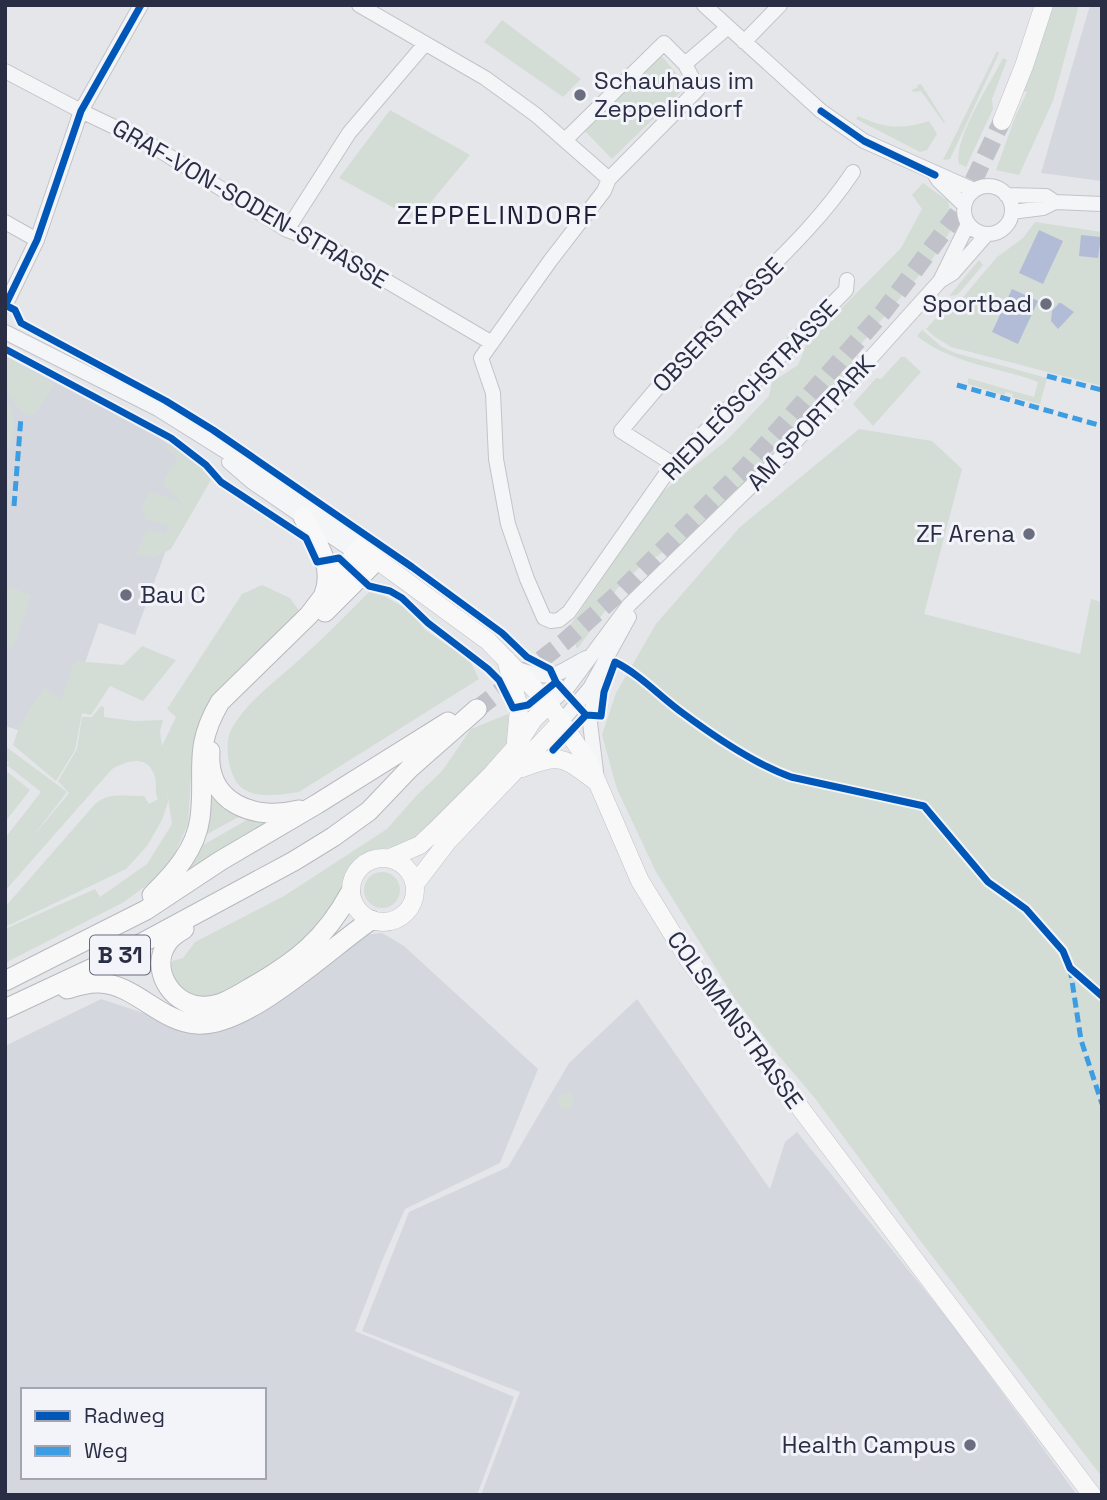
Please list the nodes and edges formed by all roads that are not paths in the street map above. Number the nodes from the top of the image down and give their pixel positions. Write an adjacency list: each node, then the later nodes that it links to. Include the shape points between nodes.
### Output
1 (359, 5): 8 (street)
2 (704, 5): 6 (street)
3 (780, 5): 7 (street)
4 (1044, 5): 12 (main road)
5 (138, 6): 11 (street)
6 (728, 27): 7 (street); 9 (street)
7 (744, 42): 15 (street, via 853,134)
8 (424, 45): 13 (street, via 475,71); 25 (street, via 349,133)
9 (685, 64): 13 (street, via 664,43); 16 (street, via 698,89)
10 (5, 71): 11 (street, GRAF-VON-SODEN-STRASSE)
11 (80, 111): 25 (street, GRAF-VON-SODEN-STRASSE, via 148,143); 27 (street)
12 (1002, 121)
13 (565, 140): 16 (street)
14 (853, 172): 34 (street, OBSERSTRASSE, via 803,236 677,364 621,431)
15 (935, 175): 17 (street); 21 (street)
16 (609, 179): 32 (street)
17 (974, 190): 18 (street, via 989,186); 21 (street)
18 (1006, 195): 19 (street, via 1046,196); 22 (street)
19 (1055, 202): 20 (street); 22 (street)
20 (1102, 204)
21 (964, 205): 24 (street)
22 (1012, 212): 26 (street, via 1006,225)
23 (5, 222): 27 (street)
24 (968, 224): 26 (street); 29 (street, AM SPORTPARK)
25 (287, 230): 32 (street, GRAF-VON-SODEN-STRASSE, via 321,243)
26 (987, 234): 29 (street, AM SPORTPARK, via 953,273)
27 (37, 240): 30 (street)
28 (847, 280): 34 (street, RIEDLEÖSCHSTRASSE, via 846,290)
29 (940, 281): 37 (street, AM SPORTPARK, via 787,451)
30 (5, 306)
31 (5, 332): 33 (street, COLSMANSTRASSE, via 159,410)
32 (492, 342): 34 (street, RIEDLEÖSCHSTRASSE, via 481,358 493,393 496,459 508,524 544,618 559,620 569,612)
33 (199, 436): 35 (street, COLSMANSTRASSE, via 252,482); 36 (street, COLSMANSTRASSE, via 260,473)
34 (673, 464)
35 (303, 517): 36 (street, COLSMANSTRASSE); 39 (highway, via 328,568 328,586)
36 (360, 549): 38 (main road, COLSMANSTRASSE); 39 (highway)
37 (677, 559): 40 (street, AM SPORTPARK, via 629,605); 43 (street, AM SPORTPARK, via 626,621)
38 (377, 560): 41 (main road, COLSMANSTRASSE); 49 (highway, via 233,700 211,742 214,778 242,808 275,814)
39 (321, 601): 54 (highway, via 220,702 204,734 195,837 166,882)
40 (593, 654): 42 (street, via 554,677); 44 (street, AM SPORTPARK)
41 (505, 656): 42 (main road, COLSMANSTRASSE); 46 (main road, via 519,708)
42 (518, 670): 44 (main road, COLSMANSTRASSE)
43 (598, 674): 45 (street, AM SPORTPARK); 48 (street, via 590,723)
44 (549, 704): 45 (main road, COLSMANSTRASSE); 46 (main road)
45 (562, 722): 47 (main road); 48 (main road, COLSMANSTRASSE)
46 (515, 748): 50 (main road, via 420,845)
47 (516, 771): 48 (main road, via 547,759 561,759); 51 (main road, via 448,841)
48 (597, 782): 58 (main road, COLSMANSTRASSE, via 640,881 688,959)
49 (317, 804): 53 (highway, B 31, via 449,721 477,709 357,821); 54 (highway, B 31)
50 (390, 858): 51 (main road, via 406,867); 52 (main road, via 365,863 354,876)
51 (415, 884): 55 (main road, via 413,901 403,915 386,922)
52 (351, 893): 53 (highway, via 337,918 296,960 232,999 214,1005 189,1004 170,991 161,966 162,954 175,935); 55 (main road, via 357,909)
53 (228, 898): 57 (highway, B 31)
54 (127, 920): 56 (highway, B 31)
55 (370, 920): 57 (highway, B 31, via 300,975 213,1023 175,1020 116,986 98,983)
56 (5, 981)
57 (7, 1009)
58 (1092, 1495)

